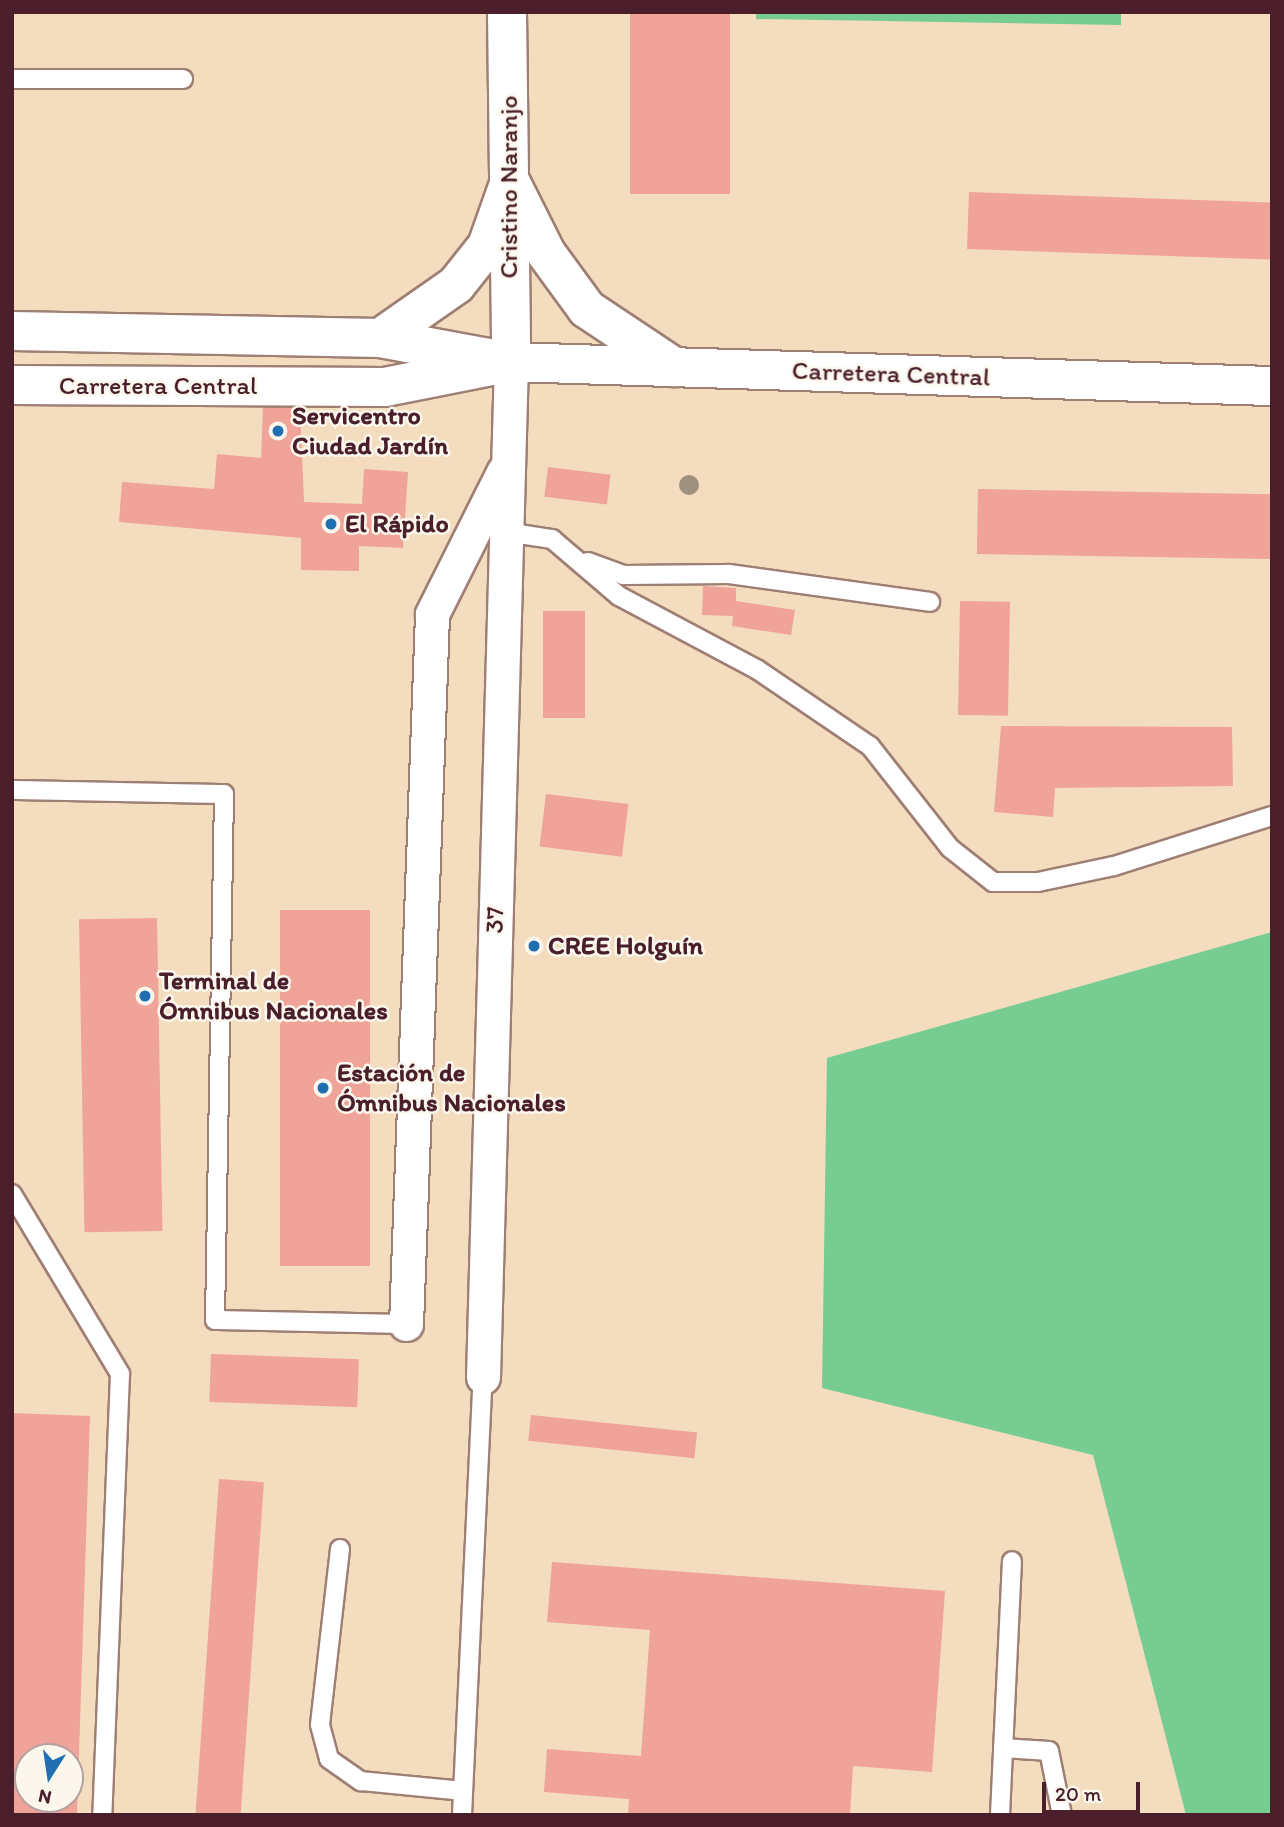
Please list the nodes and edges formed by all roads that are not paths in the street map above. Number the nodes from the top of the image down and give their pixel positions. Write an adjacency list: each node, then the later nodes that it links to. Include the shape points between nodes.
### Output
1 (507, 12): 4 (main road, Cristino Naranjo)
2 (12, 79): 3 (lane)
3 (183, 79)
4 (510, 181): 6 (main road, via 487,246 456,285); 7 (main road, Cristino Naranjo); 8 (main road, via 546,253 587,309)
5 (12, 331): 6 (main road, Carretera Central)
6 (380, 338): 7 (main road, Carretera Central)
7 (511, 362): 8 (main road, Carretera Central); 9 (main road, Carretera Central, via 385,387); 11 (street, 37)
8 (674, 367): 10 (main road, Carretera Central)
9 (12, 385)
10 (1272, 386)
11 (508, 463): 12 (street, 37); 18 (street, 37, via 432,614)
12 (506, 532): 13 (lane, via 552,539); 19 (street, 37)
13 (583, 561): 14 (lane, via 623,575 729,574); 16 (lane, via 619,596 758,670 870,746 950,848 993,882 1038,882 1114,866)
14 (930, 602)
15 (12, 790): 18 (lane, via 223,794 215,1320)
16 (1272, 816)
17 (12, 1194): 24 (lane, via 120,1374)
18 (406, 1324)
19 (483, 1377): 23 (lane)
20 (340, 1549): 23 (lane, via 320,1725 329,1759 361,1781)
21 (1012, 1560): 22 (lane)
22 (1003, 1748): 26 (lane); 27 (lane, via 1049,1751)
23 (463, 1791): 25 (lane)
24 (102, 1815)
25 (462, 1815)
26 (1000, 1815)
27 (1062, 1815)

